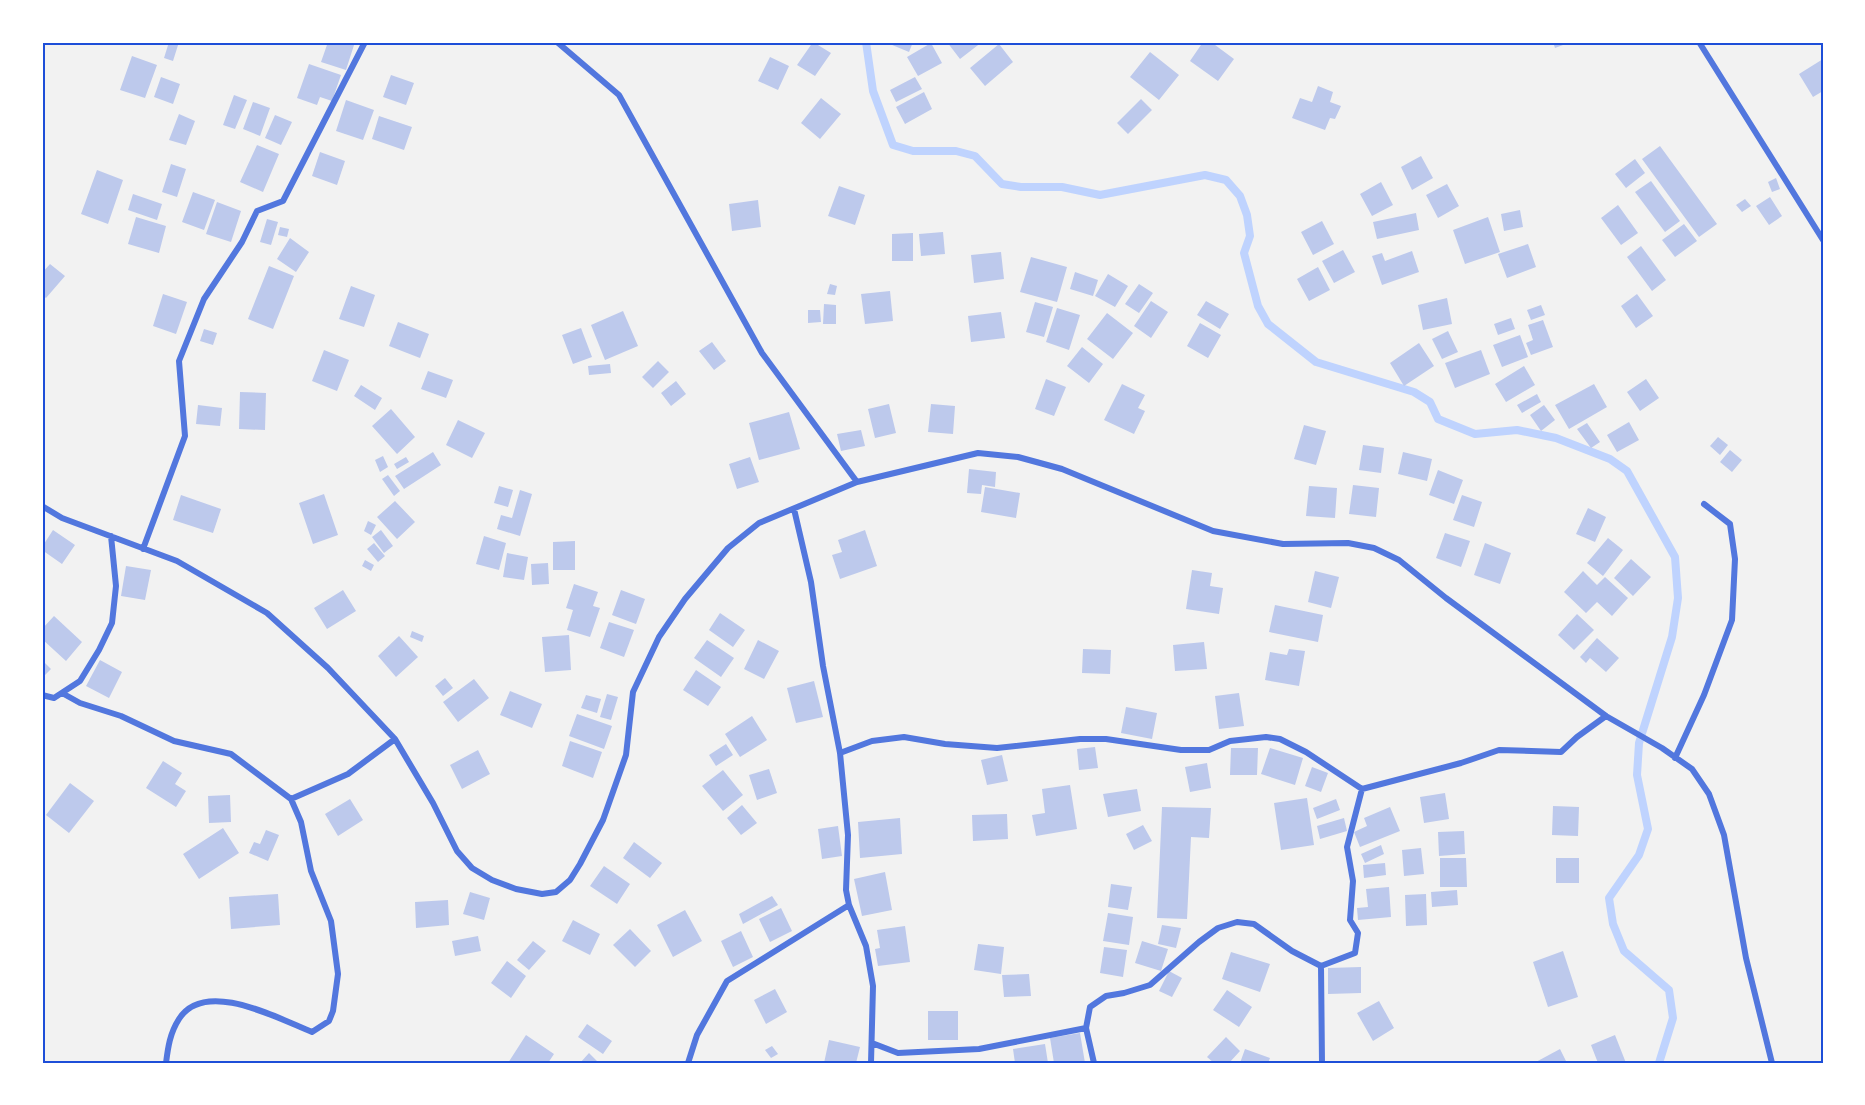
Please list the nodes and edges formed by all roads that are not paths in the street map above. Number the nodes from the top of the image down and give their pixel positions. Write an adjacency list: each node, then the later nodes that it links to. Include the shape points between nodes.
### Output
1 (365, 42): 10 (street, via 283,201 257,211 242,242 204,299 179,361 185,436)
2 (557, 42): 5 (street, via 620,95 762,353)
3 (1699, 42): 4 (street)
4 (1823, 240)
5 (857, 482): 8 (street); 13 (street, via 978,453 1018,457 1062,469 1214,531 1283,544 1348,543 1374,548 1399,560)
6 (1704, 504): 16 (street, via 1730,524 1735,559 1732,620)
7 (42, 506): 9 (street)
8 (794, 509): 14 (street, via 759,523 728,548 659,637 633,692 626,755 603,820 570,880 556,892 516,890 472,868 457,851); 15 (street, via 811,582)
9 (111, 537): 10 (street); 11 (street, via 116,586 112,623 80,681)
10 (143, 549): 14 (street, via 177,561 267,613 328,668)
11 (62, 693): 12 (street, via 54,698); 18 (street, via 174,741 231,754)
12 (42, 695)
13 (1606, 716): 16 (street); 17 (street, via 1561,752 1499,750)
14 (395, 739): 18 (street, via 348,774)
15 (840, 753): 17 (street, via 872,741 904,737 997,748 1080,739 1209,750 1230,741 1266,737 1280,739 1306,752); 19 (street, via 848,835)
16 (1675, 758): 28 (street, via 1692,769 1709,794 1724,835 1746,958)
17 (1362, 789): 20 (street, via 1347,848 1353,881 1350,920 1358,933 1354,953)
18 (291, 799): 23 (street, via 330,921 338,974 329,1021 312,1032 237,1002 214,1001 190,1007 170,1038)
19 (849, 904): 22 (street, via 866,946 873,986); 24 (street, via 727,981 697,1035)
20 (1321, 966): 21 (street, via 1254,924 1237,922 1218,928 1150,985 1106,996 1090,1007); 27 (street)
21 (1086, 1028): 22 (street, via 979,1049 898,1053); 26 (street)
22 (872, 1043): 25 (street)
23 (166, 1063)
24 (688, 1063)
25 (871, 1063)
26 (1094, 1063)
27 (1322, 1063)
28 (1772, 1063)

